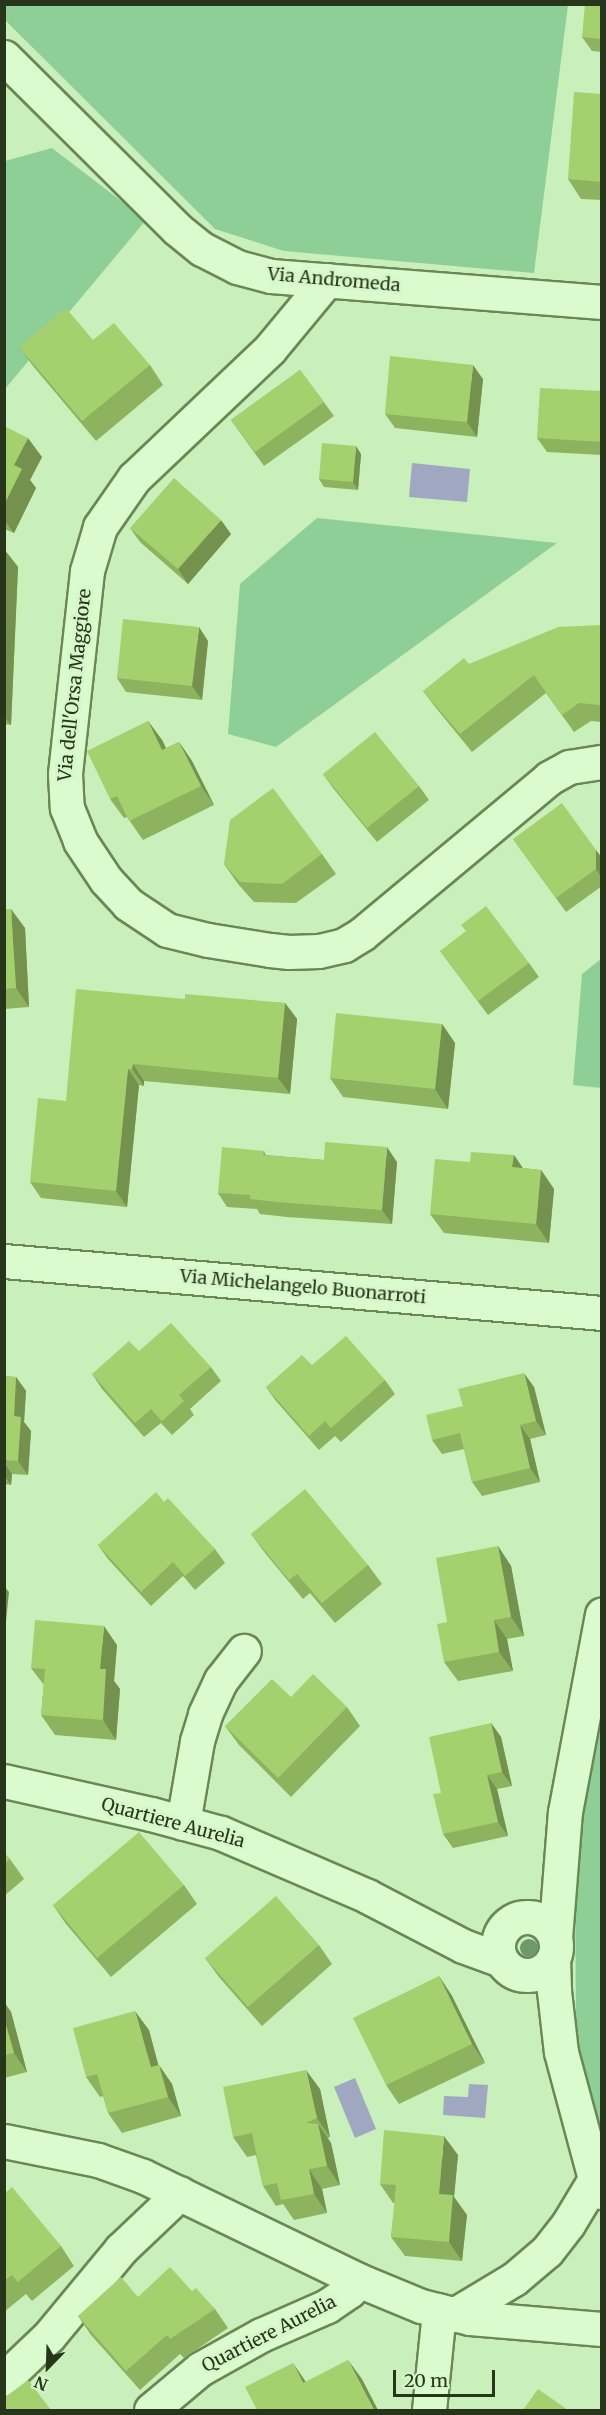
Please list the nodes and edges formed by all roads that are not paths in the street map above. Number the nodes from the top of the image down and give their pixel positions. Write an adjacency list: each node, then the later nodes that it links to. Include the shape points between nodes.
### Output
1 (4, 57): 2 (street, Via Andromeda, via 196,244 224,261 260,274)
2 (327, 280): 3 (street, Via Andromeda); 4 (street, Via dell'Orsa Maggiore, via 270,349 134,478 100,527 87,571 65,774 67,808 80,841 128,904 167,930 289,952 319,951 344,945 362,934 549,778 569,767)
3 (602, 302)
4 (602, 762)
5 (4, 1261): 6 (street, Via Michelangelo Buonarroti)
6 (602, 1313)
7 (602, 1614): 11 (street, via 568,1790)
8 (244, 1651): 10 (street, via 221,1680 203,1720)
9 (4, 1781): 10 (street, Quartiere Aurelia)
10 (183, 1823): 12 (street, Quartiere Aurelia, via 252,1844 400,1913 462,1931 486,1932)
11 (562, 1842): 12 (street, via 550,1881); 13 (street)
12 (512, 1945): 13 (street, via 540,1972); 13 (street, via 539,1919 551,1930); 14 (street)
13 (554, 1948): 14 (street)
14 (561, 2052): 16 (street)
15 (4, 2141): 17 (street, Quartiere Aurelia, via 110,2163)
16 (598, 2185): 19 (street, via 547,2251 514,2280)
17 (180, 2193): 18 (street, Quartiere Aurelia); 21 (street, via 121,2249 49,2336)
18 (358, 2280): 19 (street, Quartiere Aurelia); 22 (street, Quartiere Aurelia, via 327,2306 261,2335 200,2369)
19 (446, 2313): 20 (street, Quartiere Aurelia); 23 (street)
20 (602, 2329)
21 (4, 2379)
22 (151, 2410)
23 (429, 2410)

